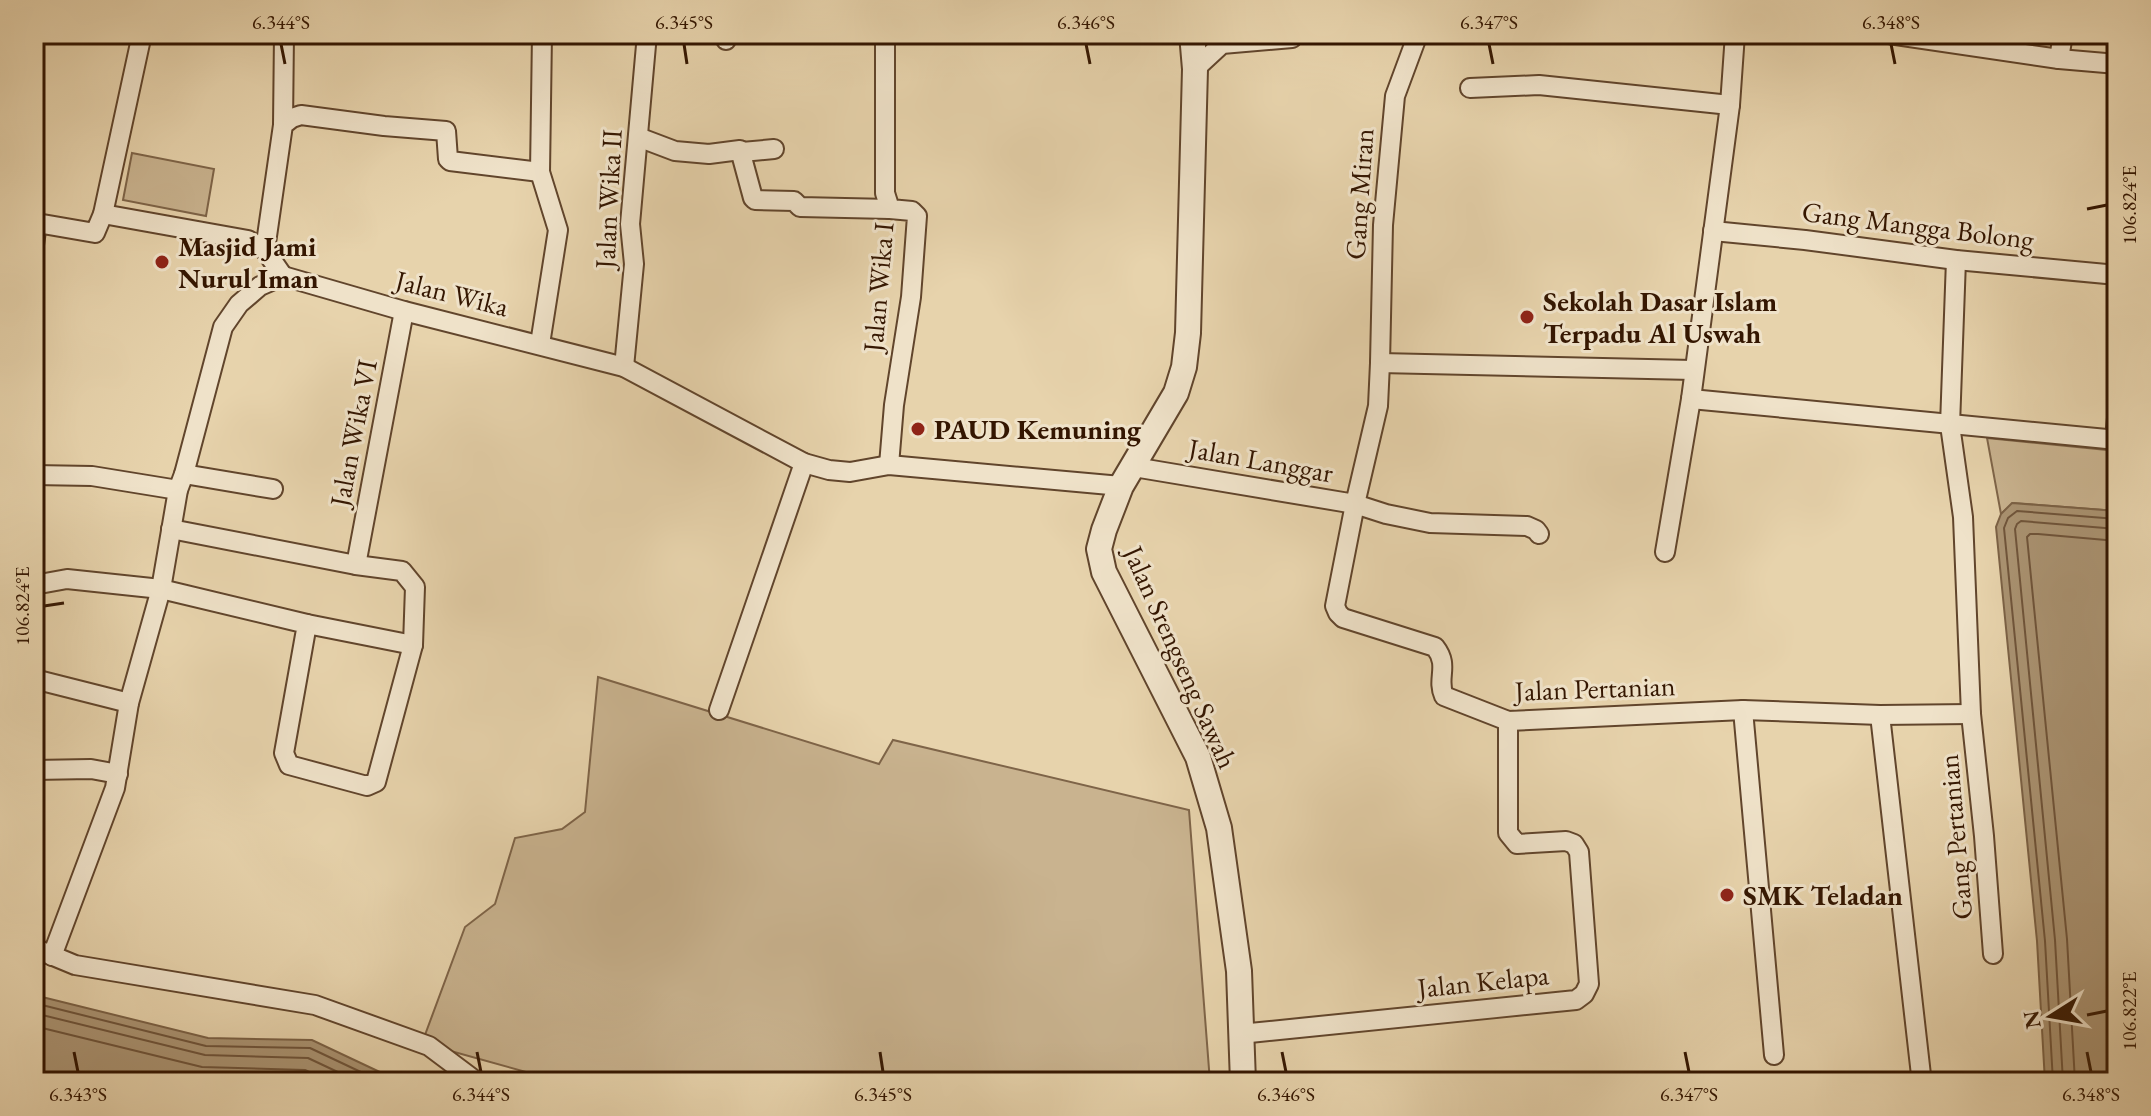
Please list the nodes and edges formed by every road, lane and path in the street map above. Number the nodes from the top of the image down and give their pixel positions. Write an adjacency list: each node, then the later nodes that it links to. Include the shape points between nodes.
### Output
1 (142, 34): 24 (street)
2 (284, 34): 18 (street)
3 (542, 34): 22 (street)
4 (638, 34): 5 (street)
5 (647, 34): 19 (street, Jalan Wika II)
6 (1192, 34): 15 (street, Jalan Srengseng Sawah)
7 (1295, 34): 15 (street, via 1222,44)
8 (1418, 34): 33 (street, Gang Miran, via 1395,96 1383,225)
9 (1735, 34): 17 (street)
10 (1889, 34): 13 (street)
11 (2063, 34): 13 (street)
12 (885, 36): 23 (street, Jalan Wika I, via 885,193)
13 (2059, 59): 14 (street)
14 (2117, 64)
15 (1195, 69): 43 (street, Jalan Srengseng Sawah, via 1184,367 1176,393)
16 (1470, 88): 17 (street, via 1539,85)
17 (1730, 105): 25 (street)
18 (283, 125): 22 (street, via 301,115 446,131 450,161); 27 (street)
19 (638, 137): 21 (street, via 675,151); 34 (street, Jalan Wika II)
20 (774, 149): 21 (street)
21 (742, 152): 23 (street, via 755,200)
22 (540, 172): 32 (street, via 558,230)
23 (890, 209): 40 (street, Jalan Wika I, via 917,216)
24 (103, 214): 26 (street, via 95,233 37,223); 27 (street, via 248,240)
25 (1713, 231): 28 (street, Gang Mangga Bolong); 35 (street)
26 (34, 245)
27 (265, 250): 30 (street)
28 (1956, 260): 29 (street, Gang Mangga Bolong); 38 (street, Gang Pertanian)
29 (2117, 275)
30 (283, 276): 31 (street, Jalan Wika); 44 (street, via 260,286 223,327)
31 (404, 311): 32 (street, Jalan Wika); 50 (street, Jalan Wika VI)
32 (540, 344): 34 (street, Jalan Wika)
33 (1380, 363): 35 (street); 46 (street, Jalan Langgar, via 1378,406)
34 (624, 367): 42 (street, Jalan Wika)
35 (1693, 370): 36 (street)
36 (1691, 399): 38 (street); 49 (street)
37 (2117, 418): 39 (street)
38 (1950, 425): 39 (street); 59 (street, Gang Pertanian, via 1963,517)
39 (2116, 440)
40 (889, 465): 42 (street, Jalan Wika); 43 (street, Jalan Wika)
41 (34, 475): 44 (street)
42 (799, 475): 57 (street)
43 (1128, 476): 46 (street, Jalan Langgar); 67 (street, Jalan Srengseng Sawah, via 1099,549 1104,572 1198,757 1219,828)
44 (181, 482): 45 (street); 47 (street)
45 (273, 489)
46 (1355, 504): 48 (street, via 1430,523 1527,526); 61 (street, Jalan Pertanian, via 1335,606 1338,613 1435,647 1443,663 1444,696)
47 (171, 529): 50 (street); 52 (street)
48 (1539, 534)
49 (1665, 552)
50 (356, 565): 54 (street, via 402,571 415,587)
51 (34, 585): 52 (street, via 67,579)
52 (161, 589): 53 (street); 56 (street)
53 (307, 624): 54 (street); 54 (street, via 285,760 367,786 376,782)
54 (413, 645)
55 (34, 679): 56 (street)
56 (129, 703): 63 (street)
57 (719, 710)
58 (1743, 710): 60 (street, Jalan Pertanian); 61 (street, Jalan Pertanian); 68 (street)
59 (1971, 714): 60 (street, Jalan Pertanian); 65 (street, Gang Pertanian)
60 (1880, 715): 71 (street)
61 (1508, 721): 67 (street, Jalan Kelapa, via 1508,833 1517,844 1566,841 1579,852 1589,984 1584,994 1576,1000)
62 (34, 770): 63 (street)
63 (118, 774): 66 (street)
64 (34, 948): 66 (street)
65 (1993, 954)
66 (52, 956): 69 (street, via 75,965 315,1005 429,1046)
67 (1250, 1033): 70 (street, Jalan Srengseng Sawah)
68 (1774, 1055)
69 (477, 1082)
70 (1243, 1082)
71 (1925, 1082)

